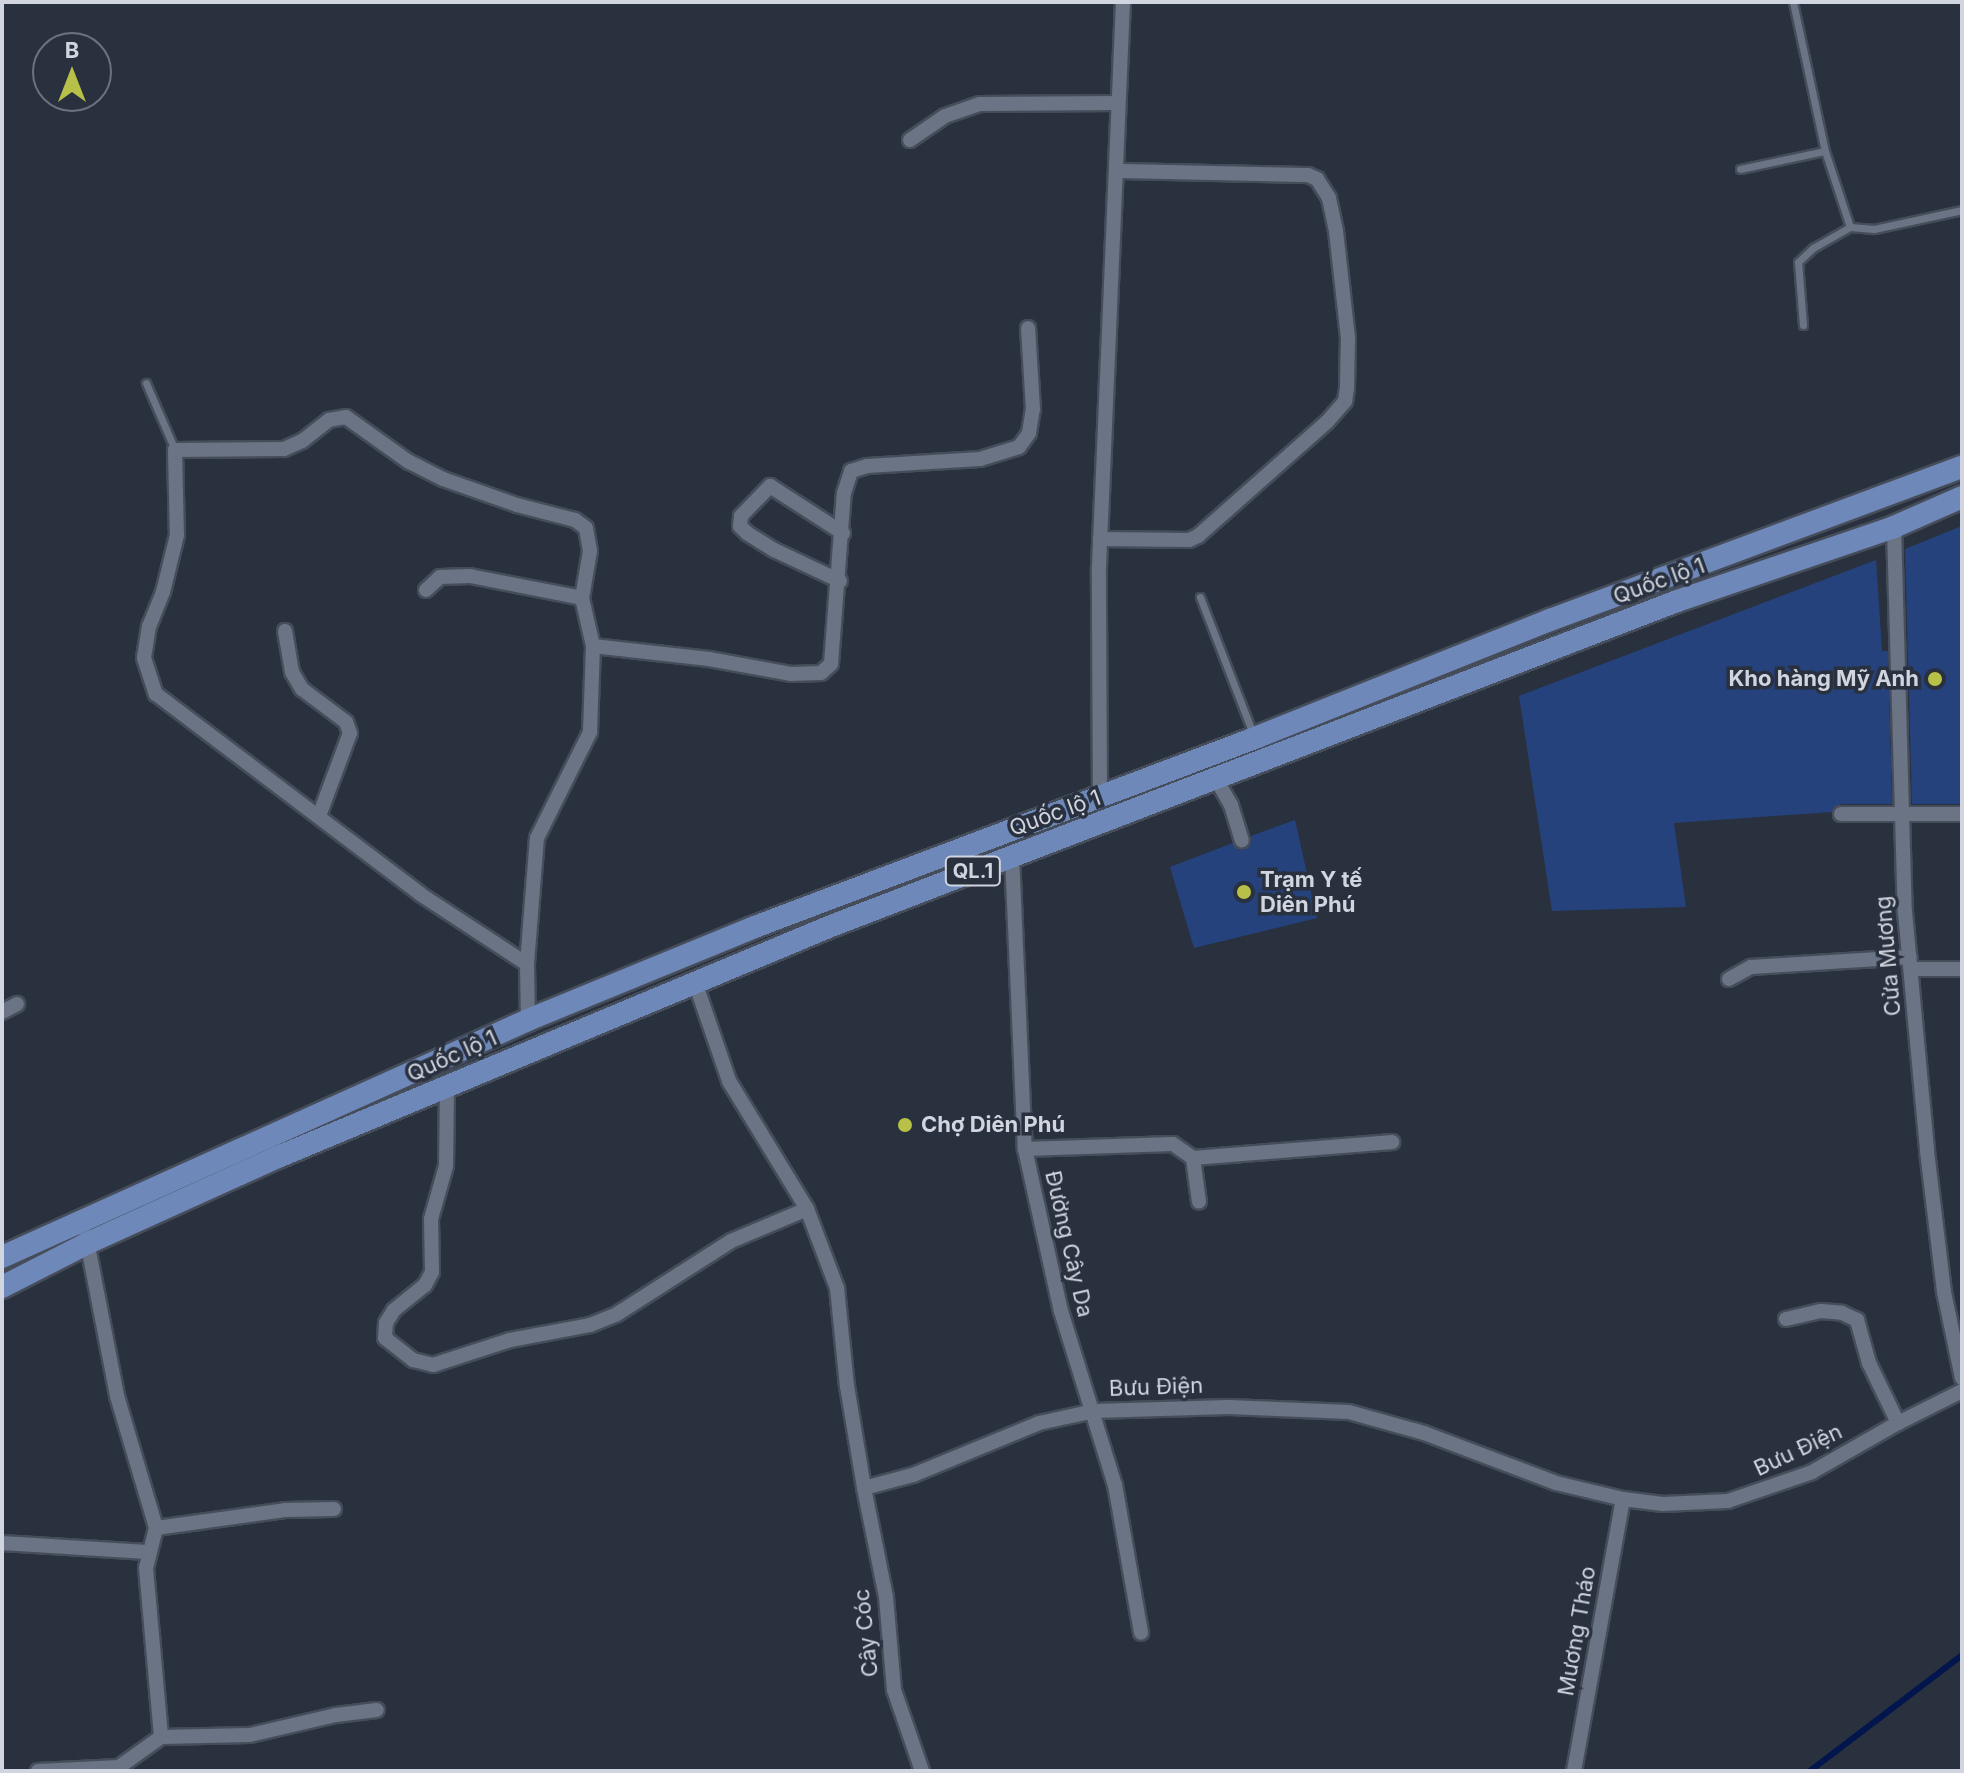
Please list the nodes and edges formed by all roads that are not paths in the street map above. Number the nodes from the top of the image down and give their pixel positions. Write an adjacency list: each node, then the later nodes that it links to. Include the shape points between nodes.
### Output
1 (1123, 2): 3 (street)
2 (1793, 2): 5 (lane)
3 (1117, 103): 4 (street, via 980,104 945,116); 7 (street)
4 (910, 140)
5 (1825, 151): 6 (lane); 9 (lane)
6 (1740, 169)
7 (1117, 171): 18 (street); 18 (street, via 1317,179 1329,198 1336,231 1348,338 1347,388 1333,417 1198,536)
8 (1962, 210): 9 (lane, via 1874,229)
9 (1850, 227): 10 (lane, via 1798,262)
10 (1803, 325)
11 (1028, 328): 17 (street, via 1033,409 1029,433 1019,447 980,459 851,471 844,493)
12 (146, 383): 13 (lane)
13 (175, 450): 22 (street, via 284,449 329,420 346,417 443,479 575,520 586,528 590,551); 31 (street, via 177,535 146,640 149,677 156,694 171,708)
14 (1962, 467): 25 (highway, Quốc lộ 1 / QL.1, via 1550,620)
15 (1962, 497): 16 (highway, Quốc lộ 1 / QL.1)
16 (1894, 527): 26 (highway, Quốc lộ 1 / QL.1, via 1677,601); 28 (street, Cửa Mương)
17 (843, 533): 19 (street); 19 (street, via 770,486 741,516 740,526 747,533)
18 (1100, 539): 27 (street)
19 (840, 581): 24 (street, via 831,664 810,676)
20 (426, 590): 22 (street, via 440,577 470,576)
21 (1200, 597): 25 (lane)
22 (582, 598): 24 (street)
23 (285, 631): 31 (street, via 292,672 302,689 346,722 350,733)
24 (593, 646): 35 (street, via 590,732 537,838)
25 (1255, 738): 27 (highway, Quốc lộ 1 / QL.1)
26 (1216, 779): 32 (street); 33 (highway, Quốc lộ 1 / QL.1)
27 (1100, 796): 41 (highway, Quốc lộ 1 / QL.1)
28 (1901, 813): 29 (street); 30 (street); 34 (street, Cửa Mương)
29 (1841, 814)
30 (1962, 814)
31 (319, 816): 35 (street, via 459,922)
32 (1242, 840)
33 (1012, 856): 38 (highway, Quốc lộ 1 / QL.1); 44 (street, Đường Cây Da)
34 (1911, 963): 36 (street); 37 (street, via 1751,967); 53 (street, Cửa Mương, via 1944,1292)
35 (527, 964): 41 (street)
36 (1962, 969)
37 (1729, 979)
38 (695, 982): 42 (highway, Quốc lộ 1 / QL.1); 47 (street, via 729,1081)
39 (17, 1004): 40 (street)
40 (2, 1012)
41 (528, 1020): 48 (highway, Quốc lộ 1 / QL.1)
42 (447, 1087): 47 (street, via 446,1166 431,1219 432,1272 386,1323 385,1338 413,1360 433,1365 510,1340 590,1325 617,1314 731,1241); 49 (highway, Quốc lộ 1 / QL.1)
43 (1392, 1142): 45 (street)
44 (1025, 1149): 45 (street, via 1159,1143 1182,1147); 55 (street, Đường Cây Da, via 1061,1311)
45 (1193, 1158): 46 (street)
46 (1199, 1202)
47 (807, 1209): 57 (street, via 837,1288)
48 (81, 1220): 49 (street); 50 (highway, Quốc lộ 1 / QL.1)
49 (88, 1243): 51 (highway, Quốc lộ 1 / QL.1); 60 (street, via 117,1396)
50 (2, 1257)
51 (2, 1287)
52 (1786, 1319): 56 (street, via 1821,1311 1857,1320 1869,1363)
53 (1962, 1378)
54 (1962, 1391): 56 (street, Bưu Điện)
55 (1094, 1411): 57 (street, Bưu Điện, via 1039,1423 913,1475); 58 (street, Bưu Điện, via 1229,1407 1349,1412 1424,1433 1556,1483); 63 (street, Đường Cây Da, via 1115,1485)
56 (1898, 1423): 58 (street, Bưu Điện, via 1812,1472 1759,1493 1693,1503)
57 (864, 1488): 68 (street, Cây Cóc, via 886,1597 894,1690)
58 (1623, 1499): 69 (street, Mương Tháo)
59 (334, 1509): 60 (street, via 285,1510)
60 (156, 1528): 62 (street)
61 (2, 1543): 62 (street)
62 (147, 1552): 65 (street)
63 (1141, 1633)
64 (377, 1710): 65 (street, via 250,1735)
65 (161, 1737): 66 (street)
66 (120, 1769): 67 (street)
67 (38, 1771)
68 (922, 1771)
69 (1574, 1771)

